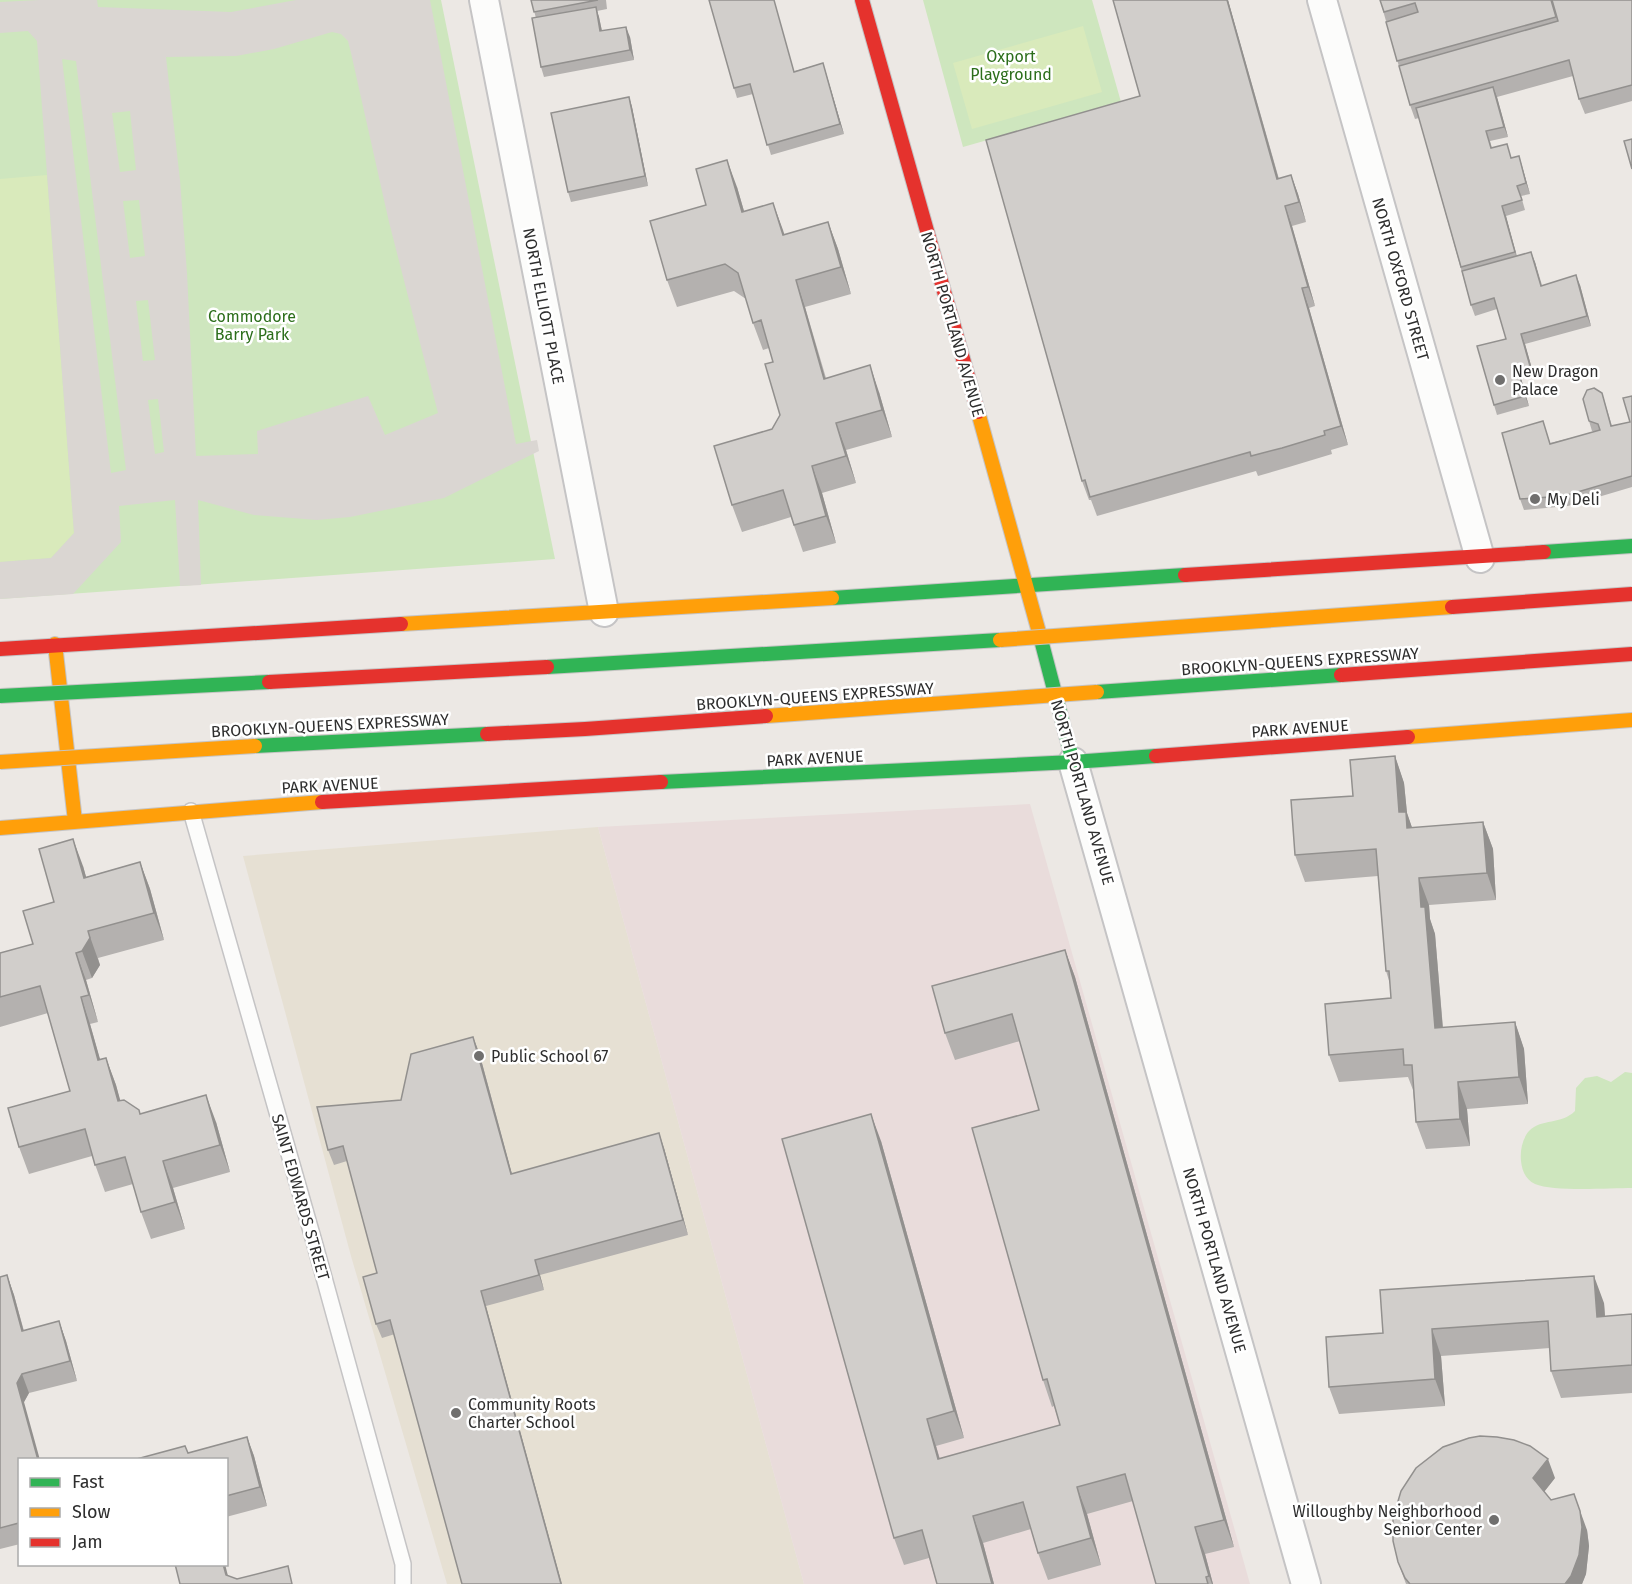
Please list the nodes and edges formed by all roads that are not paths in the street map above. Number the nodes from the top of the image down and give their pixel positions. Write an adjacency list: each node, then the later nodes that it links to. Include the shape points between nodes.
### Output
1 (484, 0): 8 (street, NORTH ELLIOTT PLACE)
2 (862, 0): 6 (main road, NORTH PORTLAND AVENUE)
3 (1322, 0): 5 (street, NORTH OXFORD STREET)
4 (1632, 546): 5 (main road)
5 (1480, 558): 6 (main road)
6 (1027, 586): 8 (main road); 15 (main road, NORTH PORTLAND AVENUE)
7 (1632, 594): 12 (main road, bridge, via 1010,640)
8 (604, 612): 9 (main road)
9 (55, 644): 10 (main road); 17 (main road)
10 (0, 649)
11 (1632, 654): 14 (main road, BROOKLYN-QUEENS EXPRESSWAY, bridge, via 585,729)
12 (0, 696)
13 (1632, 720): 15 (main road, PARK AVENUE)
14 (0, 762)
15 (1073, 762): 16 (main road, PARK AVENUE, via 639,783); 20 (street, NORTH PORTLAND AVENUE)
16 (191, 811): 17 (main road, PARK AVENUE); 19 (lane, SAINT EDWARDS STREET, via 403,1564)
17 (75, 821): 18 (main road, PARK AVENUE)
18 (0, 828)
19 (403, 1584)
20 (1306, 1584)

